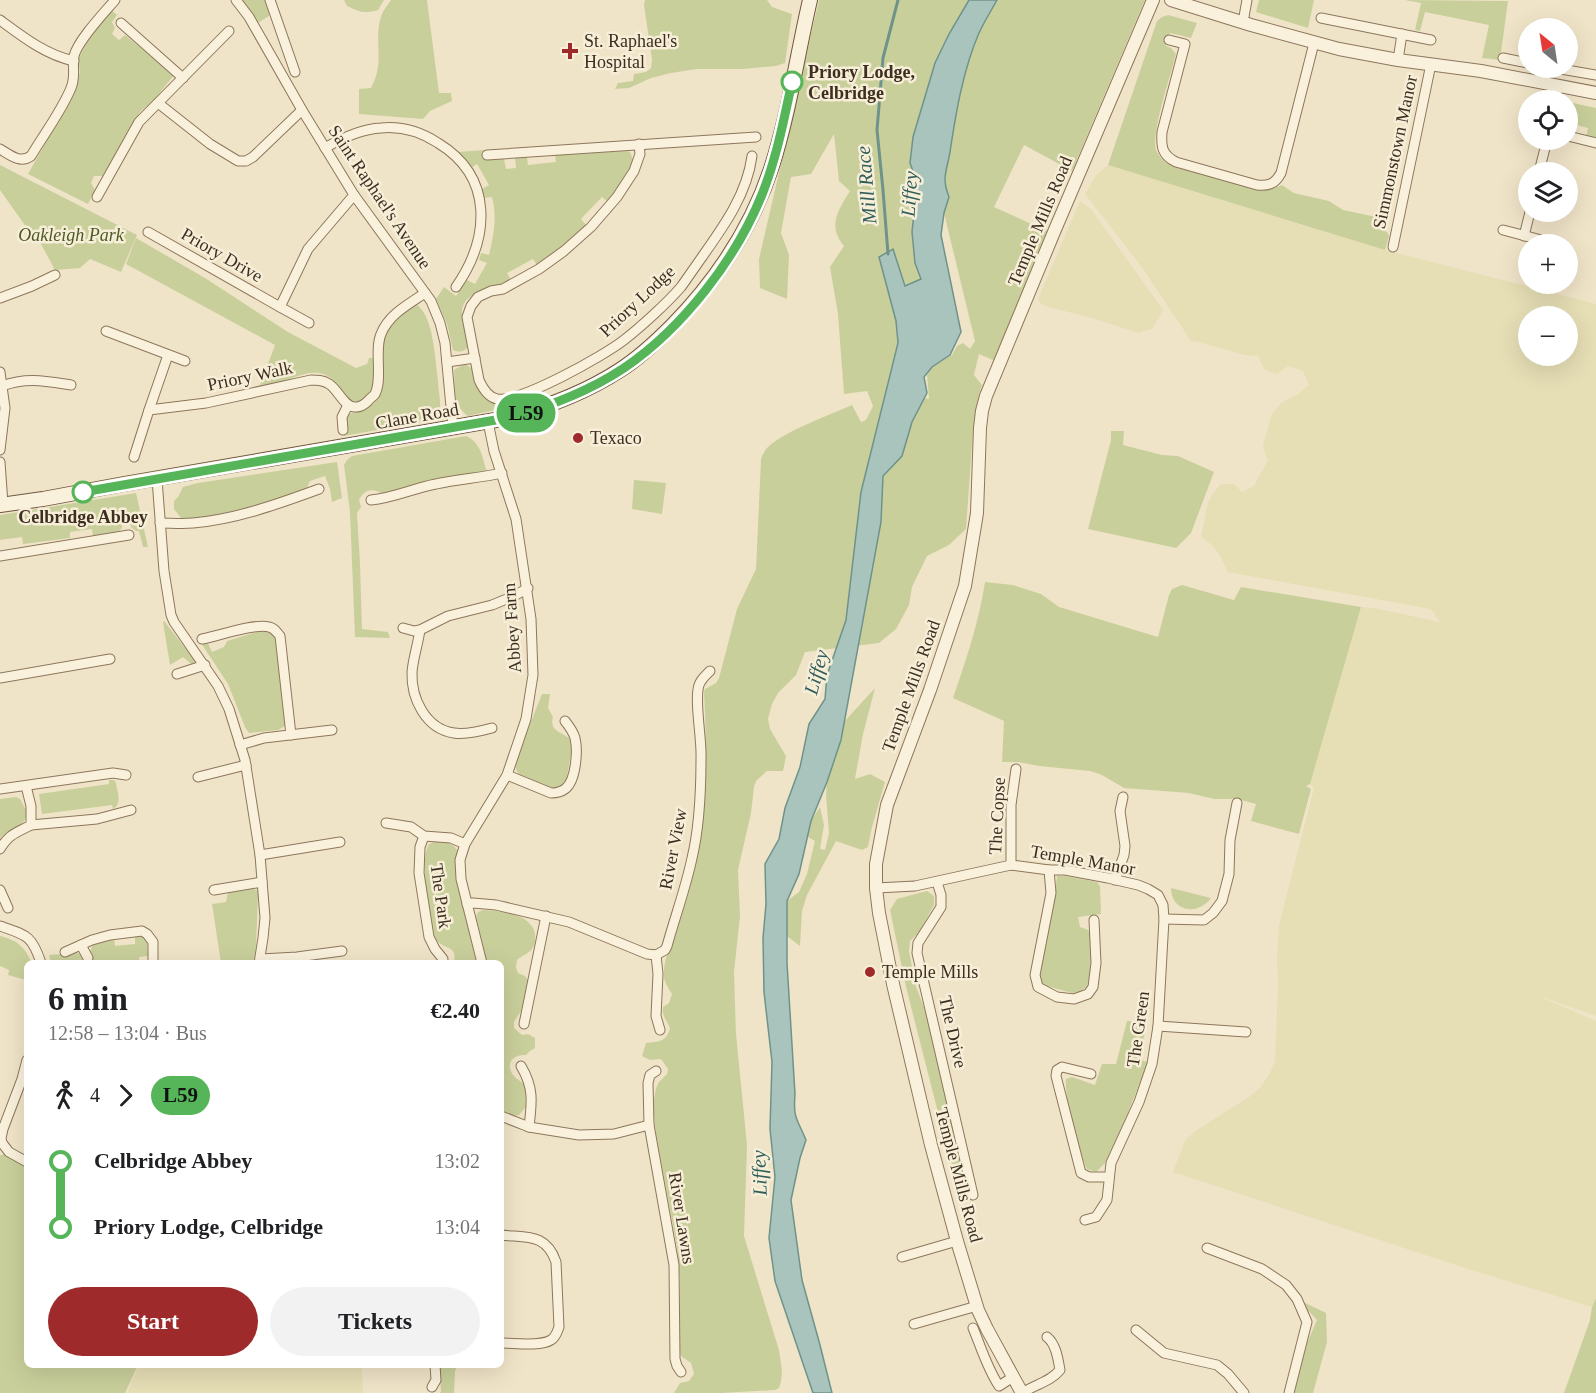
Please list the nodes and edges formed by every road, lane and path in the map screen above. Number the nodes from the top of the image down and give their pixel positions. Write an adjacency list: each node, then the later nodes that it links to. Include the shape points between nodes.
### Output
1 (115, 0): 19 (street, via 81,41)
2 (236, 0): 32 (street, Saint Raphael's Avenue)
3 (270, 0): 22 (street)
4 (810, 0): 63 (main road, Clane Road, via 772,168 746,228 713,280 666,333 622,369 566,399)
5 (1153, 0): 114 (street, Temple Mills Road, via 986,396 980,428 977,513 965,586 887,805 876,864)
6 (1171, 0): 10 (street, Simmonstown Manor)
7 (1248, 0): 10 (street)
8 (1321, 18): 13 (street)
9 (0, 20): 19 (street, via 47,51)
10 (1243, 22): 16 (street, Simmonstown Manor)
11 (121, 23): 26 (street)
12 (229, 31): 26 (street)
13 (1402, 34): 15 (street); 18 (street)
14 (1169, 40): 16 (street, via 1185,44 1162,132 1164,152 1176,162 1266,186 1273,184 1281,173)
15 (1431, 40)
16 (1314, 43): 18 (street, Simmonstown Manor)
17 (1503, 58): 20 (street)
18 (1398, 60): 21 (street, Simmonstown Manor)
19 (74, 61): 38 (street, via 72,86 31,156 19,160)
20 (1518, 61)
21 (1431, 64): 27 (street, Simmonstown Manor); 46 (street, Simmonstown Manor)
22 (295, 72)
23 (1578, 72): 24 (street)
24 (1585, 73): 25 (street); 29 (street)
25 (1596, 75)
26 (183, 78): 31 (street)
27 (1558, 87): 28 (street); 29 (street, Simmonstown Manor)
28 (1558, 90)
29 (1582, 90): 30 (street, Simmonstown Manor)
30 (1596, 93)
31 (158, 104): 32 (street, via 238,161 253,157); 42 (street, via 139,122)
32 (302, 110): 37 (street, Saint Raphael's Avenue)
33 (756, 137): 36 (street)
34 (1578, 138): 35 (street)
35 (1596, 143)
36 (639, 144): 39 (street); 55 (street, Priory Lodge, via 634,171 591,227 539,269 503,289 478,297 471,306 467,317)
37 (325, 148): 41 (street, Saint Raphael's Avenue); 48 (street, via 358,132 400,128 431,138 457,156 476,187 482,209 476,251)
38 (0, 149)
39 (487, 155)
40 (752, 156): 55 (street, Priory Lodge, via 730,216 681,287 617,345 573,371 504,399 483,389)
41 (354, 195): 49 (street, Saint Raphael's Avenue); 51 (street, via 308,249)
42 (97, 197)
43 (1503, 230): 45 (street)
44 (148, 232): 51 (street, Priory Drive)
45 (1518, 234)
46 (1393, 247)
47 (55, 275): 50 (street)
48 (456, 287)
49 (425, 293): 57 (street, Saint Raphael's Avenue, via 440,323); 61 (street, via 389,321 381,335 375,393 364,404)
50 (0, 298)
51 (280, 307): 52 (street, Priory Drive)
52 (309, 323)
53 (106, 331): 54 (street, Priory Walk)
54 (168, 355): 56 (street, Priory Walk); 62 (street)
55 (475, 358): 57 (street)
56 (185, 362)
57 (447, 362): 64 (street, Saint Raphael's Avenue)
58 (0, 372): 60 (street)
59 (71, 385): 60 (street, via 18,381)
60 (2, 386): 66 (street, via 5,408)
61 (348, 405): 62 (street, Priory Walk, via 330,384 311,380 206,403); 65 (street, via 342,417)
62 (149, 410): 68 (street)
63 (488, 422): 64 (main road, Clane Road); 70 (street, Abbey Farm)
64 (453, 429): 71 (main road, Clane Road)
65 (343, 430)
66 (0, 443): 67 (street)
67 (0, 450)
68 (134, 457)
69 (0, 462): 74 (street)
70 (502, 473): 73 (street); 78 (street, Abbey Farm, via 516,519)
71 (157, 479): 74 (main road, Clane Road); 75 (street)
72 (319, 489): 75 (street, via 223,519)
73 (371, 500)
74 (2, 505)
75 (160, 523): 83 (street, via 171,615)
76 (129, 535): 77 (street)
77 (0, 556)
78 (528, 588): 80 (street); 95 (street, Abbey Farm, via 533,675 526,719)
79 (403, 628): 80 (street)
80 (420, 630): 88 (street, via 412,671 418,706 440,728 455,733)
81 (202, 639): 90 (street, via 257,626 275,629 280,636)
82 (110, 659): 86 (street)
83 (205, 665): 85 (street); 91 (street, via 229,709)
84 (710, 671): 126 (street, River View, via 699,686 697,698 701,775 692,858 667,946)
85 (177, 675)
86 (0, 678)
87 (565, 721): 95 (street, via 575,738 576,752 571,783 565,789 551,793)
88 (492, 728)
89 (332, 730): 90 (street)
90 (291, 735): 91 (street)
91 (240, 745): 92 (street)
92 (246, 765): 96 (street); 108 (street)
93 (1016, 769): 109 (street, The Copse, via 1011,805)
94 (126, 775): 97 (street, via 113,773)
95 (507, 775): 106 (street, Abbey Farm)
96 (198, 777)
97 (26, 786): 98 (street); 103 (street)
98 (0, 789)
99 (1123, 797): 111 (street, via 1120,810 1125,846)
100 (1238, 803): 120 (street, via 1222,902 1204,920)
101 (131, 810): 103 (street, via 97,819)
102 (386, 823): 104 (street, The Park, via 411,827)
103 (31, 825): 107 (street, via 13,834)
104 (424, 836): 106 (street, The Park, via 451,838); 128 (street, The Park, via 419,873 429,937)
105 (340, 842): 108 (street)
106 (465, 844): 117 (street, Abbey Farm, via 460,860)
107 (0, 849)
108 (260, 855): 112 (street)
109 (1011, 865): 110 (street, Temple Manor); 113 (street, Temple Manor)
110 (1049, 870): 111 (street, Temple Manor); 121 (street, via 1051,892 1035,975 1038,987 1057,997 1074,999 1094,987)
111 (1115, 880): 120 (street, Temple Manor, via 1158,895)
112 (262, 882): 116 (street); 131 (street, via 265,918)
113 (937, 882): 114 (street, Temple Manor); 148 (street, The Drive, via 941,907 918,943 917,953)
114 (876, 888): 151 (street, Temple Mills Road, via 893,984)
115 (0, 890): 118 (street)
116 (214, 890)
117 (467, 904): 119 (street, via 496,905); 133 (street, Abbey Farm)
118 (8, 908)
119 (546, 916): 126 (street); 134 (street)
120 (1164, 917): 135 (street, The Green)
121 (1094, 920)
122 (0, 926): 129 (street, via 27,936)
123 (81, 945): 125 (street); 127 (street); 130 (street, via 110,935 142,931 153,942)
124 (342, 951): 132 (street)
125 (65, 952)
126 (656, 955): 136 (street, via 656,1016)
127 (88, 958)
128 (443, 958)
129 (40, 960)
130 (153, 960)
131 (260, 960)
132 (297, 960)
133 (481, 960)
134 (524, 1024)
135 (1158, 1026): 137 (street); 147 (street, The Green, via 1152,1064 1111,1163)
136 (660, 1030)
137 (1246, 1032)
138 (521, 1065): 144 (street, via 529,1080)
139 (24, 1071): 145 (street)
140 (656, 1071): 143 (street, River Lawns, via 648,1083)
141 (1091, 1074): 147 (street, via 1062,1067 1056,1076 1080,1173 1089,1178)
142 (504, 1117): 144 (street)
143 (649, 1125): 144 (street, via 614,1134 579,1135); 161 (street, River Lawns, via 674,1265 675,1359)
144 (529, 1126)
145 (1, 1143): 146 (street)
146 (24, 1160)
147 (1109, 1177): 149 (street, The Green, via 1107,1200 1096,1217)
148 (973, 1196)
149 (1085, 1220)
150 (504, 1235): 159 (street, via 538,1239 553,1251 559,1327 550,1341)
151 (957, 1241): 153 (street); 154 (street, Temple Mills Road)
152 (1207, 1248): 167 (street, via 1262,1269 1287,1285 1297,1299 1307,1322)
153 (902, 1257)
154 (977, 1306): 155 (street); 162 (street, Temple Mills Road)
155 (914, 1324)
156 (972, 1328): 164 (street, via 990,1372)
157 (1136, 1330): 166 (street, via 1164,1353 1217,1365)
158 (1047, 1337): 165 (street, via 1055,1349 1060,1370 1052,1379)
159 (504, 1343)
160 (435, 1368): 163 (street)
161 (681, 1372)
162 (1013, 1377): 164 (street); 165 (street, Temple Mills Road)
163 (432, 1387)
164 (1002, 1389)
165 (1022, 1393)
166 (1244, 1393)
167 (1289, 1393)

